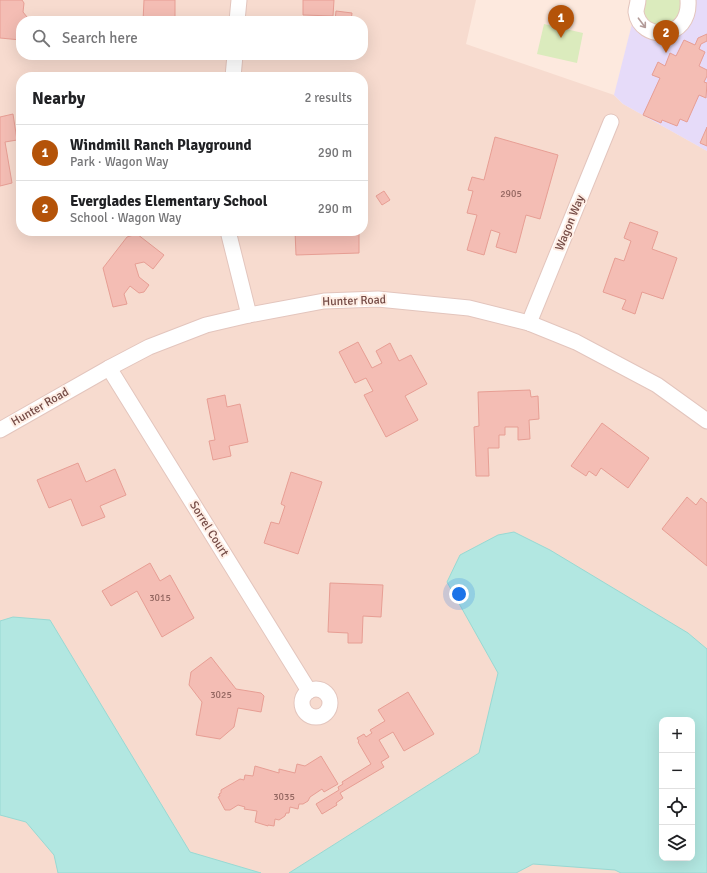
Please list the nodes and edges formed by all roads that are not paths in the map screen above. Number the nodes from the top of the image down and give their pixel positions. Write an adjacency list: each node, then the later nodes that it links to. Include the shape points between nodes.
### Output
1 (239, 0): 4 (street)
2 (638, 0): 3 (street, one-way to 3, via 636,11 639,21 653,32 663,33 681,26 689,9)
3 (688, 0)
4 (237, 16)
5 (235, 60): 6 (street)
6 (233, 72)
7 (611, 122): 10 (street, Wagon Way)
8 (229, 236): 9 (street)
9 (250, 315): 10 (street, Hunter Road, via 324,301 378,298 469,308); 11 (street, Hunter Road, via 206,325 149,347)
10 (528, 323): 12 (street, Hunter Road, via 576,342 657,385)
11 (109, 368): 13 (street, Hunter Road); 14 (street, Sorrel Court)
12 (707, 421)
13 (0, 430)
14 (308, 691)

